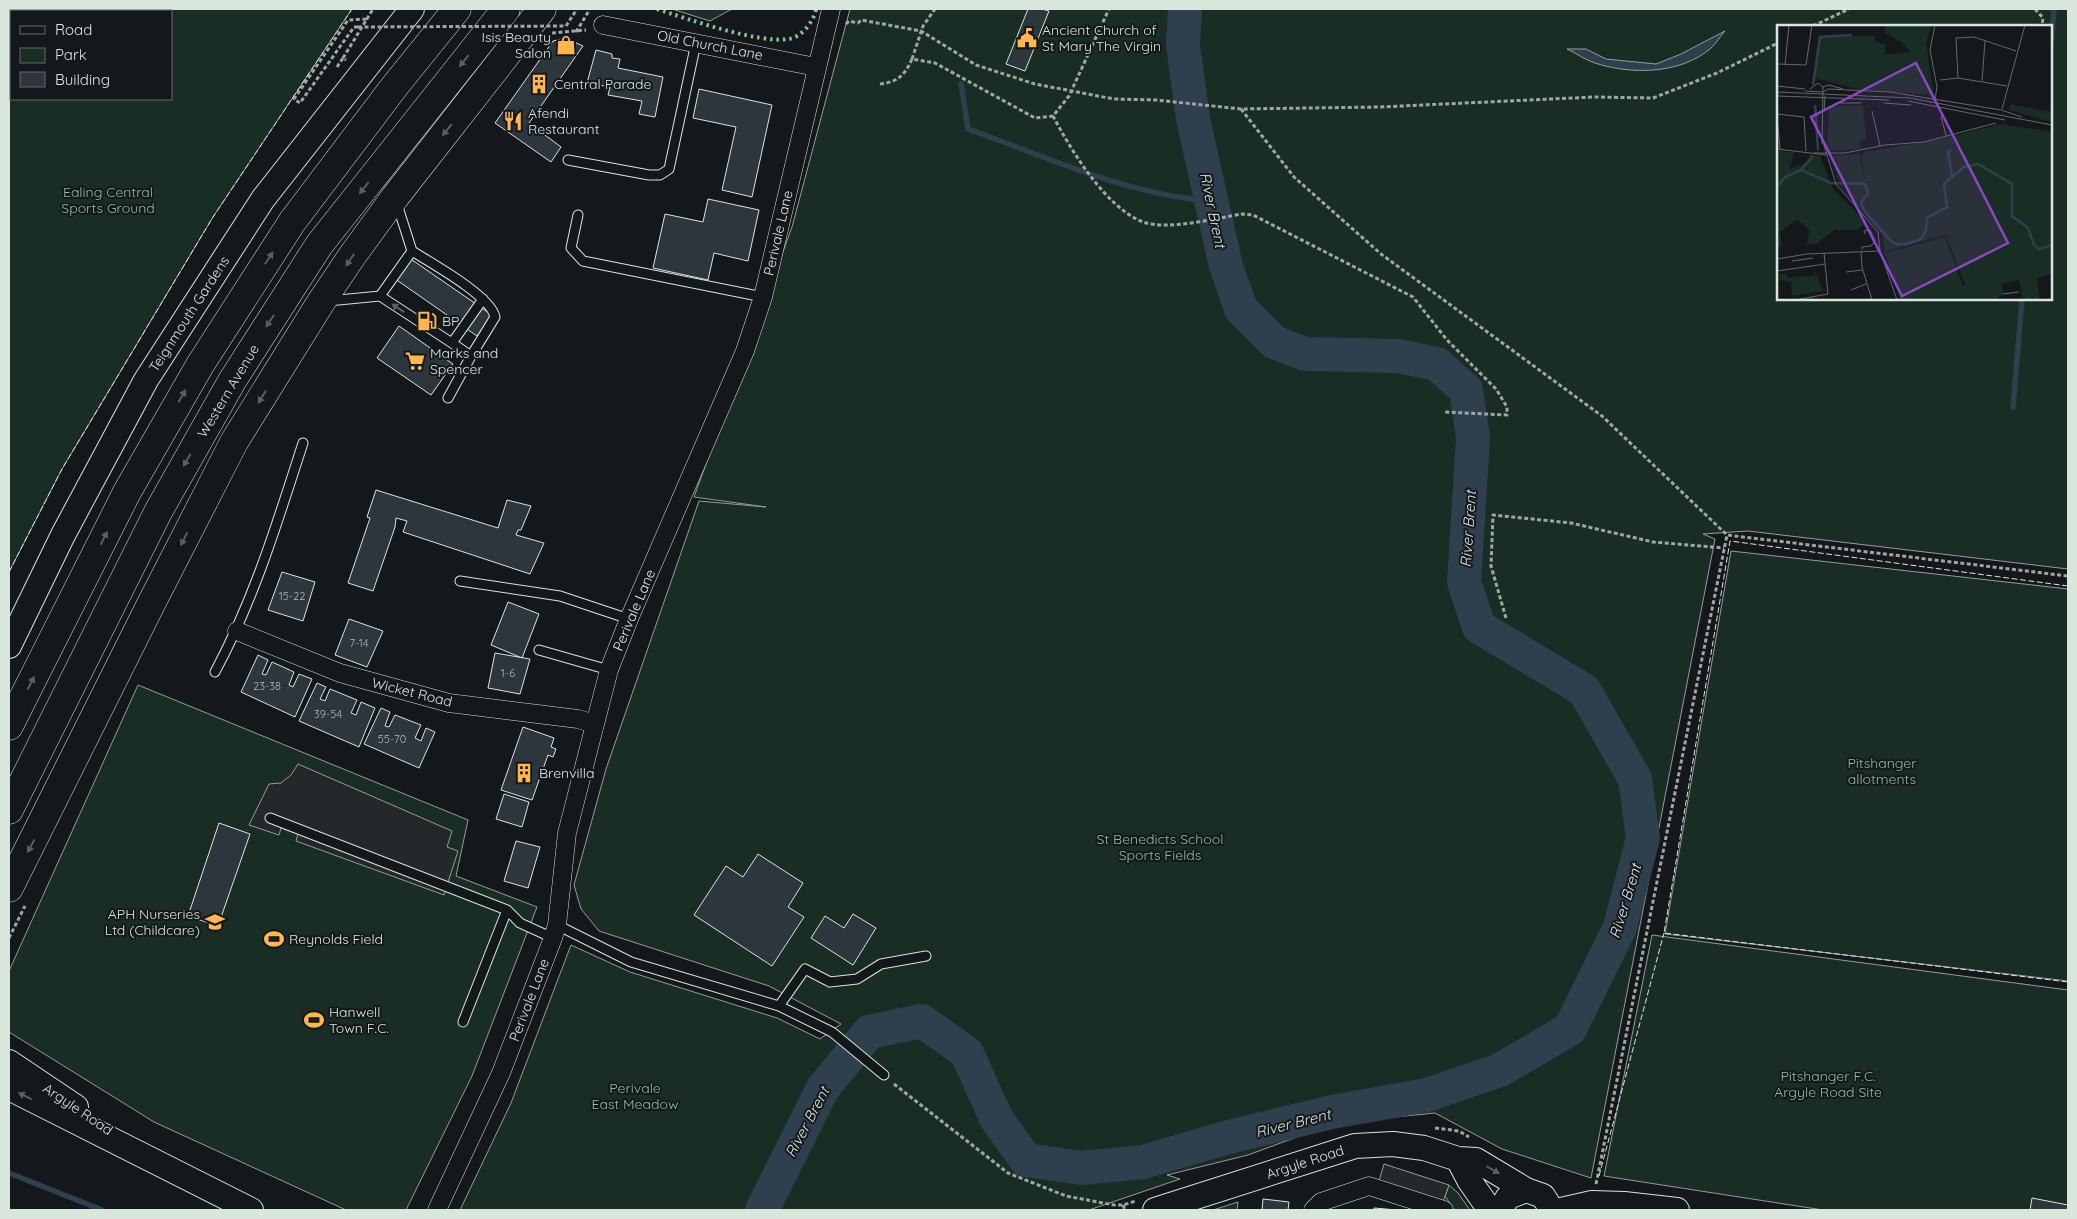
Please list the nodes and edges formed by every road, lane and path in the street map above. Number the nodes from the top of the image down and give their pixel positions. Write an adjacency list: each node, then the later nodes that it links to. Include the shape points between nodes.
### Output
1 (373, 9): 13 (path)
2 (412, 9): 50 (main road, Teignmouth Gardens, via 263,198 146,380 63,535)
3 (457, 9): 55 (highway, one-way to 3, via 127,492 200,366 292,222)
4 (506, 9): 56 (highway, Western Avenue, one-way to 56, via 319,245 232,381 158,512)
5 (576, 9): 13 (path, bridge, via 566,26 354,27 300,103 294,99 348,20)
6 (590, 9): 19 (path)
7 (831, 9): 25 (street, Perivale Lane)
8 (935, 9): 18 (path)
9 (1109, 9): 27 (path)
10 (1849, 9): 15 (path)
11 (2035, 9): 16 (path, via 2043,18)
12 (551, 13): 20 (path); 31 (highway, one-way to 31)
13 (367, 19): 23 (path)
14 (603, 25): 21 (street, Old Church Lane)
15 (1815, 25)
16 (2042, 25)
17 (843, 28): 18 (path, via 849,21 858,23 861,20)
18 (921, 31): 24 (path); 27 (path, via 976,65 1035,84)
19 (575, 32)
20 (546, 40)
21 (696, 43): 25 (street, Old Church Lane); 30 (lane, via 669,169 660,175 648,175)
22 (1777, 43): 28 (path, via 1717,73 1653,98 1594,97 1380,107)
23 (343, 58)
24 (912, 59): 26 (path, via 906,74 893,83); 29 (path, via 935,63 1035,118)
25 (816, 67): 35 (street, Perivale Lane)
26 (880, 84)
27 (1072, 91): 28 (path, via 1114,99); 29 (path)
28 (1241, 109): 43 (path, via 1294,177 1366,241 1602,416)
29 (1053, 116): 41 (path, via 1068,144 1098,184 1123,210 1144,222 1170,225 1253,215 1413,297 1447,340 1496,389 1507,407 1507,415)
30 (568, 160)
31 (394, 197): 33 (lane); 37 (highway, one-way to 37)
32 (578, 216): 35 (lane, via 571,248 583,261)
33 (412, 251): 34 (lane); 36 (lane)
34 (380, 296): 37 (lane); 38 (lane, one-way to 34)
35 (763, 297): 48 (street, Perivale Lane, via 745,351)
36 (483, 299): 38 (lane); 39 (lane, via 496,316)
37 (321, 302): 58 (highway, one-way to 58, via 234,442)
38 (452, 343): 39 (lane)
39 (471, 356): 40 (lane)
40 (448, 398)
41 (1445, 412)
42 (303, 443): 49 (lane, via 258,580)
43 (1726, 535): 44 (path); 45 (path)
44 (1724, 548): 47 (path, via 1653,542 1571,524 1493,515 1491,566); 70 (path)
45 (2068, 576)
46 (460, 580): 48 (lane, via 560,596)
47 (1506, 618)
48 (629, 619): 52 (street, Perivale Lane)
49 (237, 631): 53 (lane); 54 (street, Wicket Road, via 340,673 440,701)
50 (9, 646)
51 (540, 650): 52 (lane)
52 (610, 670): 54 (street, Perivale Lane)
53 (215, 672)
54 (595, 724): 60 (street, Perivale Lane, via 567,833)
55 (9, 726)
56 (9, 810)
57 (270, 818): 59 (lane)
58 (9, 888)
59 (507, 910): 60 (lane, via 520,923); 63 (lane)
60 (555, 932): 62 (lane, via 631,962); 72 (street, Perivale Lane, via 501,1073)
61 (926, 956): 62 (lane, via 881,964 857,979 830,982 805,969)
62 (779, 1006): 65 (lane, via 832,1032)
63 (463, 1022)
64 (9, 1062): 67 (main road, Argyle Road)
65 (884, 1075): 73 (path, via 1008,1173 1066,1196 1123,1205)
66 (9, 1088): 67 (main road, Argyle Road, one-way to 66)
67 (147, 1156): 71 (main road, Argyle Road)
68 (1458, 1159): 69 (main road, Argyle Road, one-way to 69, via 1476,1160); 74 (main road, Argyle Road, via 1430,1149 1393,1144 1355,1146); 77 (main road)
69 (1526, 1190): 78 (main road, via 1508,1197); 79 (main road, Argyle Road, via 1543,1196)
70 (1596, 1190)
71 (251, 1210)
72 (437, 1210)
73 (1125, 1210)
74 (1155, 1210)
75 (1313, 1210): 76 (street, via 1321,1202 1369,1186)
76 (1444, 1210)
77 (1490, 1210)
78 (1500, 1210)
79 (1552, 1210)
80 (1561, 1210): 81 (main road, via 1592,1203)
81 (1677, 1210)

